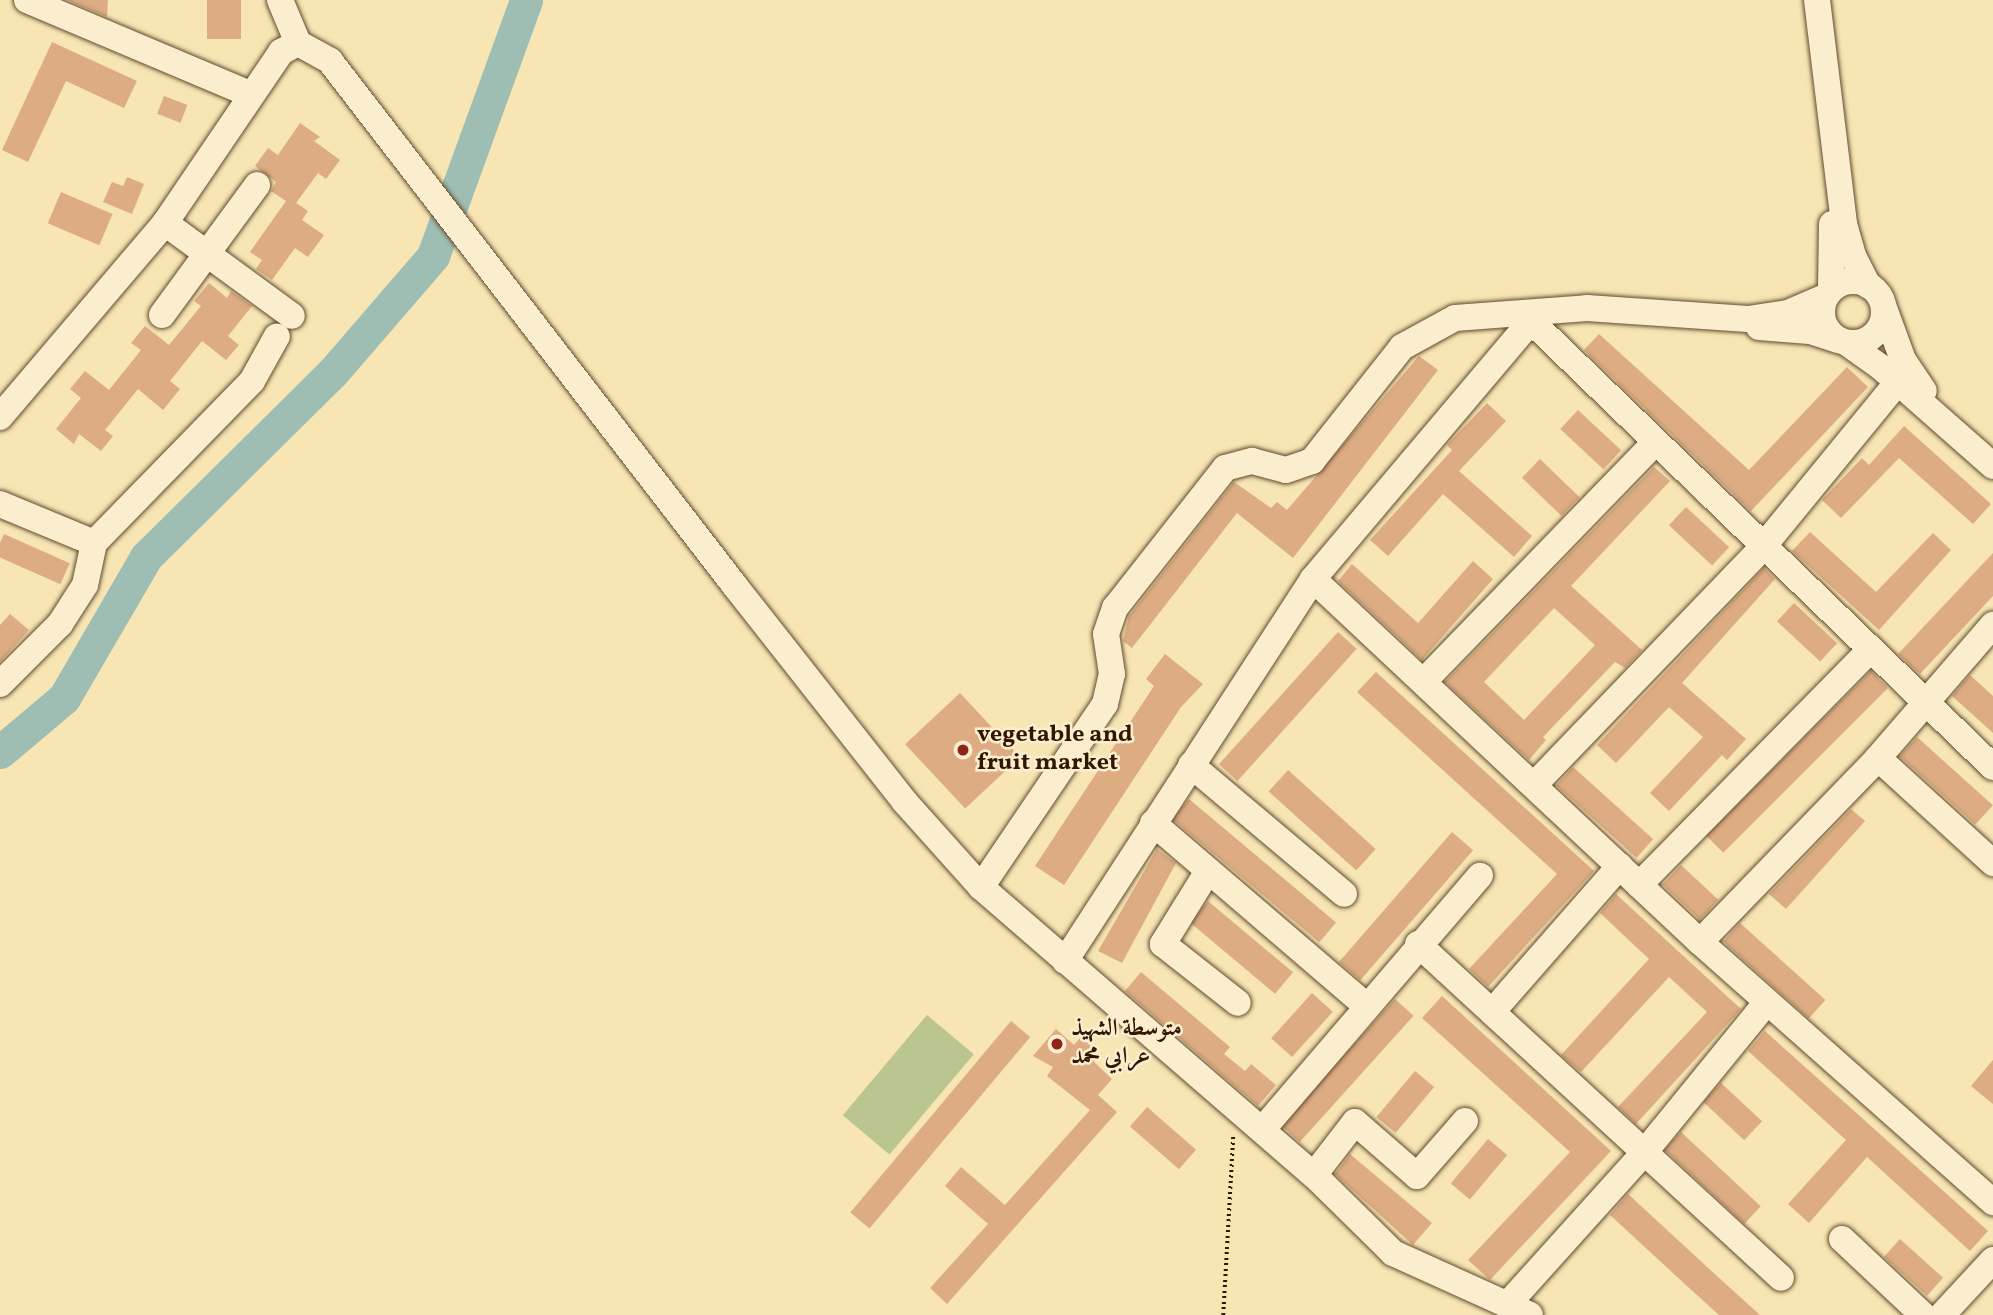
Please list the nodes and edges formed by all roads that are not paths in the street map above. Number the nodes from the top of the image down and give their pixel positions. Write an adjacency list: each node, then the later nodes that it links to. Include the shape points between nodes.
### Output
1 (27, 0): 6 (street)
2 (280, 0): 5 (street)
3 (1805, 0): 9 (street)
4 (1817, 0): 9 (street)
5 (298, 43): 6 (street, via 281,52); 41 (street, via 330,61 734,586 905,802)
6 (250, 94): 8 (street)
7 (257, 185): 10 (street)
8 (165, 223): 10 (street); 18 (street)
9 (1838, 226): 11 (street); 12 (street)
10 (209, 253): 15 (street); 23 (street, via 284,326 252,381)
11 (1868, 285): 12 (street, via 1849,281); 13 (street)
12 (1828, 293): 14 (street, via 1788,313 1748,318 1587,308); 16 (street, via 1821,316)
13 (1884, 308): 16 (street, via 1874,335); 20 (street, via 1916,383)
14 (1563, 312): 16 (street, via 1587,318 1791,329); 41 (street, via 1484,312 1441,322 1402,347 1312,461 1286,470 1242,461 1217,475 1115,608 1106,634 1112,674 1105,704)
15 (162, 315)
16 (1842, 342): 17 (street)
17 (1898, 382): 21 (street); 24 (street)
18 (0, 417)
19 (1654, 444): 24 (street); 25 (street, via 1531,321); 28 (street)
20 (1993, 453)
21 (1993, 466)
22 (0, 504): 23 (street)
23 (94, 543): 29 (street, via 85,585 60,624)
24 (1762, 548): 27 (street); 34 (street)
25 (1312, 579): 28 (street); 32 (street, via 1250,681)
26 (1987, 643): 30 (street)
27 (1869, 651): 30 (street); 40 (street)
28 (1424, 681): 34 (street)
29 (0, 684)
30 (1924, 701): 31 (street); 33 (street)
31 (1878, 758): 36 (street); 43 (street)
32 (1191, 765): 35 (street); 42 (street)
33 (1993, 766)
34 (1535, 784): 37 (street)
35 (1153, 823): 38 (street); 45 (street)
36 (1993, 863)
37 (1619, 866): 40 (street); 49 (street)
38 (1208, 871): 47 (street, via 1163,944); 48 (street)
39 (1480, 876): 44 (street)
40 (1639, 885): 43 (street)
41 (981, 887): 45 (street)
42 (1344, 894)
43 (1700, 942): 46 (street)
44 (1418, 944): 48 (street); 49 (street)
45 (1065, 961): 51 (street)
46 (1767, 1002): 52 (street); 54 (street)
47 (1238, 1003)
48 (1365, 1005): 51 (street)
49 (1492, 1012): 52 (street)
50 (1465, 1121): 53 (street, via 1417,1176 1355,1122)
51 (1262, 1130): 53 (street)
52 (1643, 1154): 57 (street); 58 (street)
53 (1314, 1175): 58 (street, via 1392,1253)
54 (1993, 1202)
55 (1842, 1239): 59 (street)
56 (1993, 1260): 60 (street)
57 (1781, 1278)
58 (1519, 1310)
59 (1923, 1315)
60 (1942, 1315)

